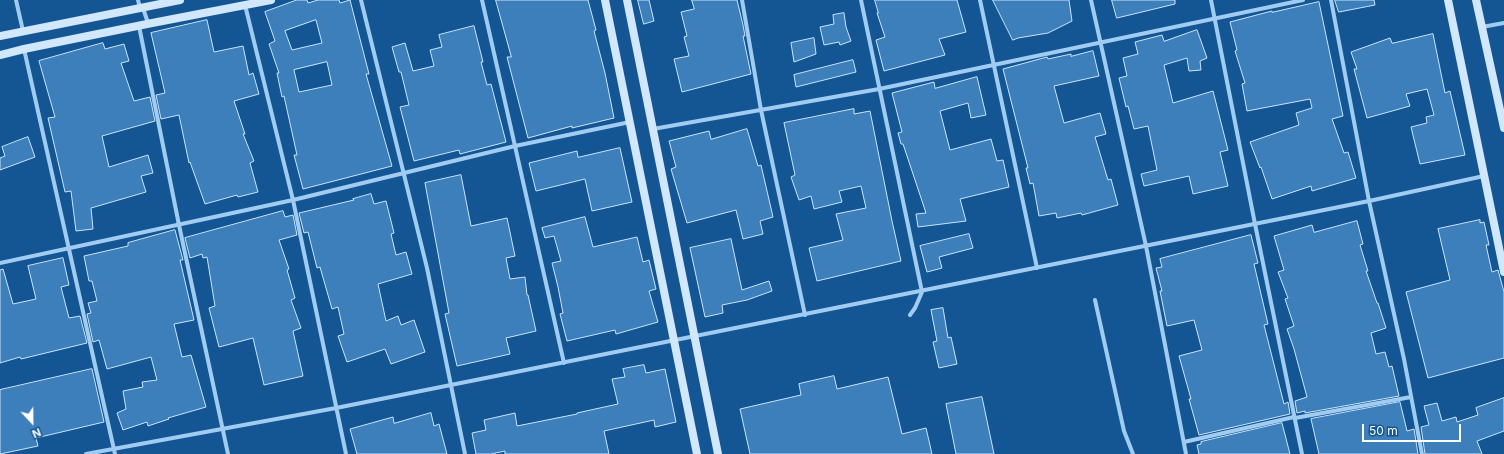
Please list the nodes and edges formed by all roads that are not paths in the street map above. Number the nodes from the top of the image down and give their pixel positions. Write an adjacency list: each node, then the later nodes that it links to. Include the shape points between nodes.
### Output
1 (16, 0): 23 (street)
2 (180, 0): 17 (street)
3 (270, 0): 18 (street)
4 (361, 0): 35 (street)
5 (482, 0): 34 (street)
6 (605, 0): 31 (street)
7 (627, 0): 33 (street)
8 (742, 0): 30 (street)
9 (861, 0): 29 (street)
10 (980, 0): 28 (street)
11 (1092, 0): 25 (street)
12 (1211, 0): 19 (street)
13 (1303, 0): 19 (street)
14 (1332, 0): 38 (street)
15 (1448, 0): 36 (street)
16 (1476, 0): 22 (street)
17 (140, 5): 21 (street, via 149,23); 23 (street)
18 (245, 5): 21 (street); 37 (street)
19 (1215, 18): 25 (street); 39 (street)
20 (1504, 23): 22 (street)
21 (143, 25): 26 (street); 40 (street)
22 (1482, 27): 32 (street)
23 (23, 31): 24 (street)
24 (0, 36)
25 (1100, 43): 28 (street); 41 (street)
26 (24, 49): 27 (street); 42 (street)
27 (0, 55)
28 (994, 65): 29 (street); 44 (street)
29 (879, 89): 30 (street); 46 (street)
30 (761, 110): 33 (street); 48 (street)
31 (630, 122): 34 (street); 51 (street)
32 (1504, 128)
33 (653, 130): 50 (street)
34 (515, 146): 35 (street); 52 (street)
35 (404, 173): 37 (street); 53 (street)
36 (1485, 176): 38 (street); 45 (street)
37 (293, 200): 40 (street); 55 (street)
38 (1369, 201): 39 (street); 54 (street)
39 (1255, 224): 41 (street); 56 (street)
40 (179, 225): 42 (street); 57 (street)
41 (1146, 246): 44 (street); 58 (street)
42 (70, 248): 43 (street); 59 (street)
43 (0, 263)
44 (1037, 268): 46 (street)
45 (1504, 272)
46 (922, 292): 48 (street); 49 (street)
47 (1095, 300): 67 (street, via 1124,431)
48 (805, 315): 50 (street)
49 (910, 315)
50 (695, 337): 51 (street); 66 (street)
51 (674, 341): 52 (street); 65 (street)
52 (564, 363): 53 (street)
53 (452, 385): 55 (street); 64 (street)
54 (1412, 397): 56 (street); 70 (street)
55 (336, 408): 57 (street); 63 (street)
56 (1295, 417): 58 (street); 69 (street)
57 (223, 429): 59 (street); 62 (street)
58 (1184, 442): 68 (street)
59 (114, 448): 60 (street); 61 (street)
60 (86, 454)
61 (116, 454)
62 (228, 454)
63 (346, 454)
64 (465, 454)
65 (697, 454)
66 (718, 454)
67 (1133, 454)
68 (1186, 454)
69 (1302, 454)
70 (1422, 454)

